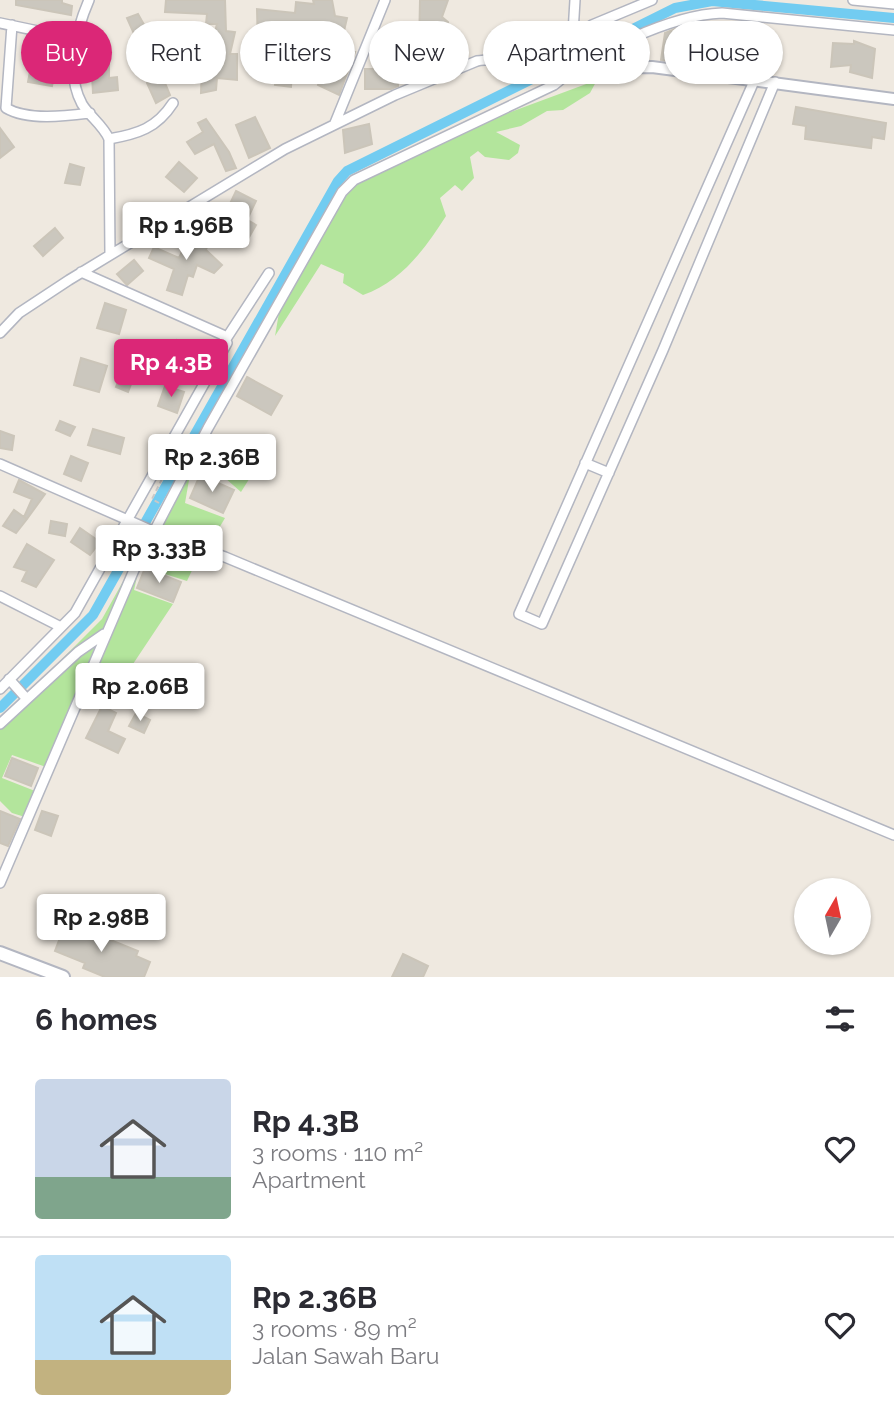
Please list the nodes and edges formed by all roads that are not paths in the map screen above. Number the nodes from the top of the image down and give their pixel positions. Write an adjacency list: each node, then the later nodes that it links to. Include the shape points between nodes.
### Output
1 (89, 0): 7 (street)
2 (385, 0): 24 (street)
3 (575, 0): 8 (street)
4 (652, 0): 9 (street)
5 (853, 0): 6 (street)
6 (894, 4)
7 (82, 21)
8 (575, 21)
9 (600, 21)
10 (0, 23): 11 (street)
11 (12, 25): 12 (street); 23 (street, via 6,108 57,116)
12 (21, 27)
13 (650, 29): 14 (street, via 696,14 722,13)
14 (894, 30)
15 (483, 60): 24 (street)
16 (783, 83): 21 (street)
17 (76, 84): 23 (street)
18 (555, 84): 35 (street, via 365,172 342,192)
19 (753, 84): 31 (street)
20 (774, 84): 33 (street)
21 (894, 99)
22 (173, 103): 25 (street, via 148,130)
23 (90, 113): 25 (street)
24 (335, 123): 26 (street)
25 (109, 139): 26 (street)
26 (110, 254): 27 (street)
27 (81, 272): 29 (street, via 19,313); 30 (street)
28 (269, 273): 30 (street)
29 (0, 333)
30 (226, 339): 34 (street, via 218,364)
31 (586, 463): 33 (street); 33 (street, via 519,614 542,624)
32 (0, 464): 34 (street)
33 (609, 473)
34 (130, 521): 35 (street); 37 (street, via 75,613)
35 (151, 530): 38 (street); 43 (street)
36 (0, 596): 37 (street)
37 (61, 627): 39 (street)
38 (106, 634): 41 (street); 44 (street)
39 (11, 681): 40 (street); 41 (street)
40 (0, 689)
41 (25, 696): 42 (street)
42 (0, 724)
43 (894, 835)
44 (0, 883)
45 (0, 953): 46 (main road)
46 (63, 977)

